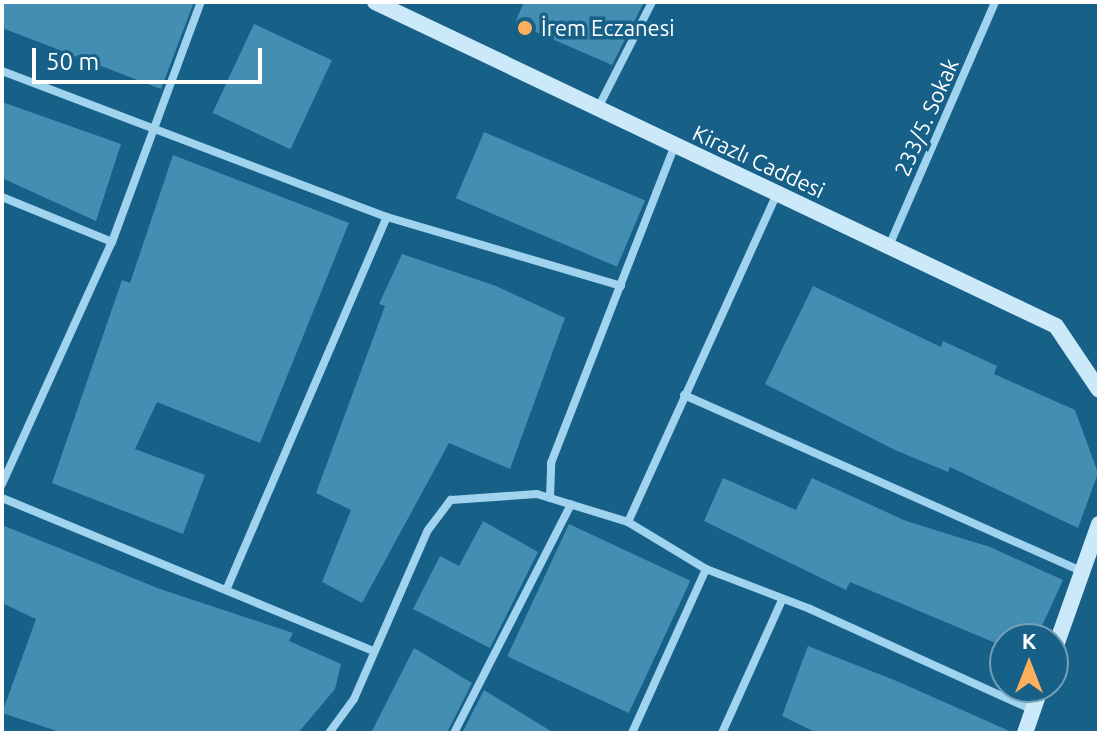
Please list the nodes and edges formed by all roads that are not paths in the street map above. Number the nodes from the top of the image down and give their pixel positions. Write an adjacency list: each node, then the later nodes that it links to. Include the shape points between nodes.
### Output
1 (201, 2): 7 (street)
2 (375, 2): 6 (main road, Kirazlı Caddesi)
3 (652, 2): 6 (street)
4 (995, 2): 13 (street, 233/5. Sokak)
5 (2, 71): 7 (street)
6 (598, 108): 8 (main road, Kirazlı Caddesi)
7 (154, 129): 11 (street); 12 (street)
8 (675, 145): 9 (main road, Kirazlı Caddesi); 14 (street)
9 (777, 193): 13 (main road, Kirazlı Caddesi); 16 (street)
10 (2, 197): 12 (street)
11 (387, 217): 14 (street); 25 (street)
12 (112, 242): 17 (street)
13 (889, 246): 15 (main road, Kirazlı Caddesi, via 1056,326)
14 (621, 286): 19 (street, via 551,463)
15 (1098, 386)
16 (684, 395): 21 (street); 24 (street)
17 (2, 484)
18 (2, 498): 25 (street)
19 (550, 498): 20 (street); 28 (street, via 537,494 451,500 428,530)
20 (571, 504): 21 (street); 32 (street)
21 (628, 522): 23 (street)
22 (1099, 524): 24 (main road)
23 (706, 569): 26 (street); 33 (street)
24 (1082, 571): 27 (main road)
25 (227, 588): 28 (street)
26 (782, 600): 30 (street); 34 (street)
27 (1064, 623)
28 (371, 650): 31 (street, via 354,699)
29 (1035, 703): 30 (main road)
30 (1033, 710): 35 (main road)
31 (329, 733)
32 (454, 733)
33 (632, 733)
34 (722, 733)
35 (1025, 733)

